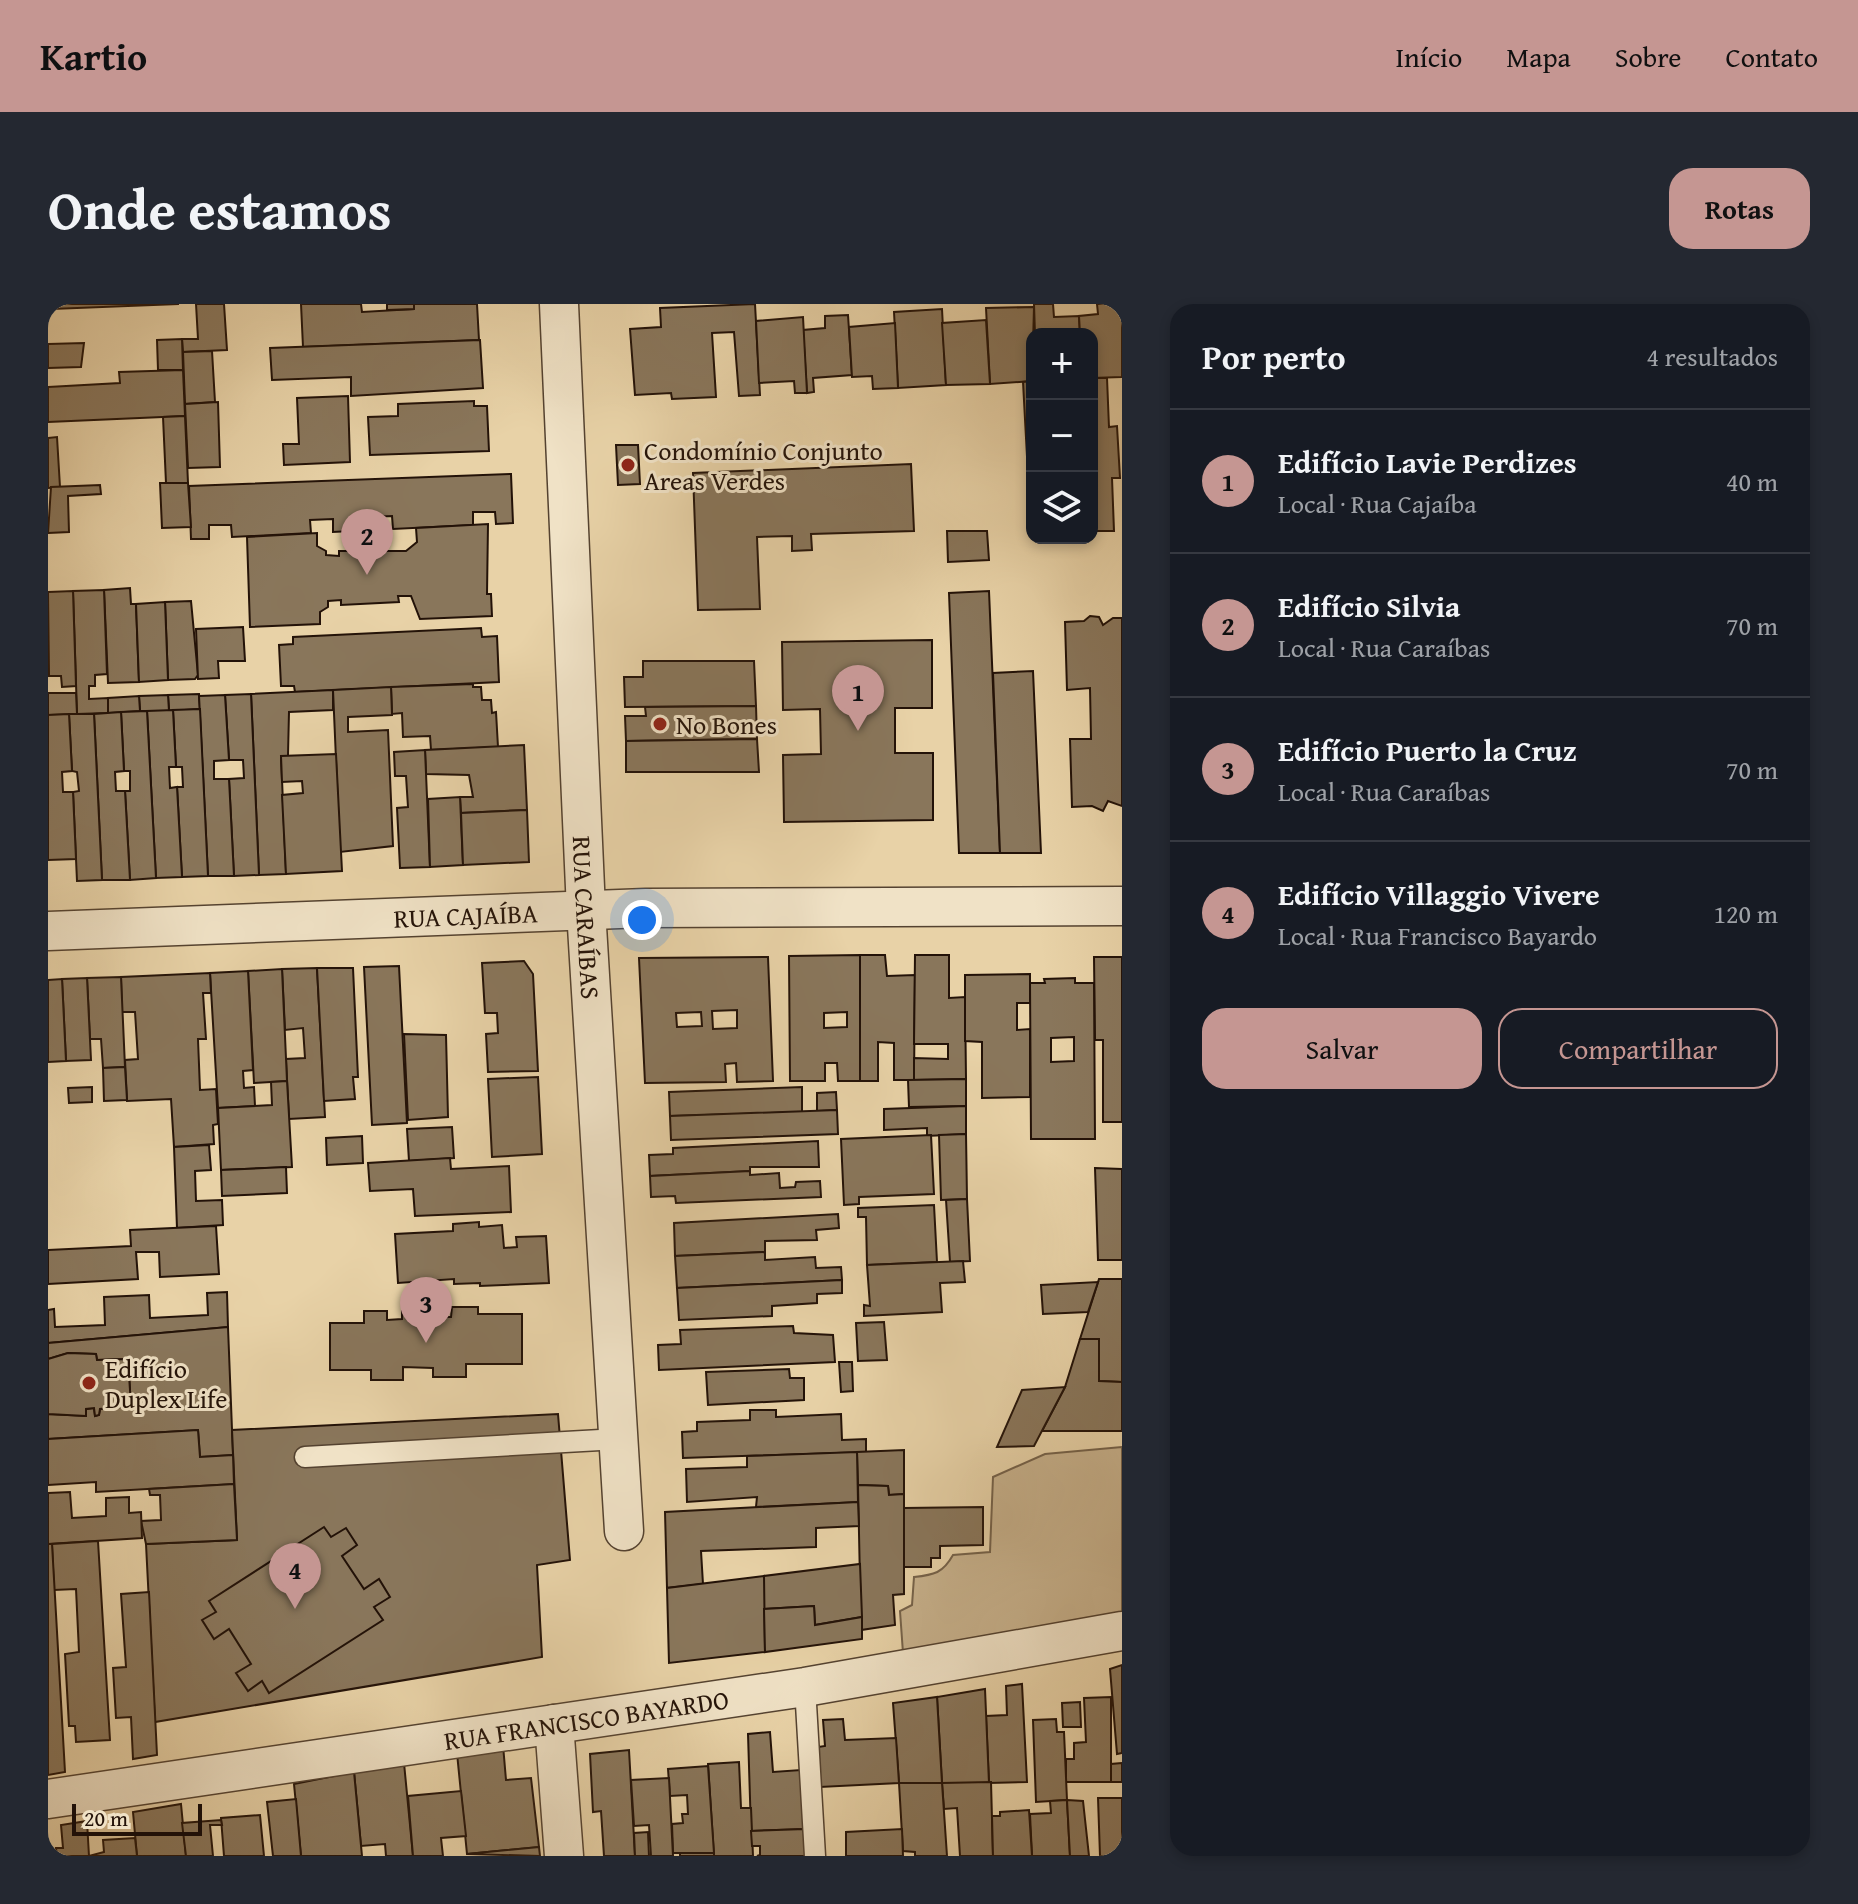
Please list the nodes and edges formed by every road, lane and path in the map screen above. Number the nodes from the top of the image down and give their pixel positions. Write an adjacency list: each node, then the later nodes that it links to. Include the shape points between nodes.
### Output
1 (559, 304): 3 (street, RUA CARAÍBAS)
2 (1122, 906): 3 (street, RUA CAJAÍBA)
3 (586, 910): 4 (street, RUA CAJAÍBA); 5 (street, RUA CARAÍBAS)
4 (48, 931)
5 (618, 1439): 6 (lane); 7 (street, RUA CARAÍBAS)
6 (305, 1457)
7 (624, 1531)
8 (1122, 1631): 9 (street, RUA FRANCISCO BAYARDO)
9 (805, 1687): 10 (street, RUA FRANCISCO BAYARDO); 13 (lane)
10 (554, 1724): 11 (street, RUA FRANCISCO BAYARDO); 12 (street)
11 (48, 1799)
12 (564, 1856)
13 (815, 1856)

